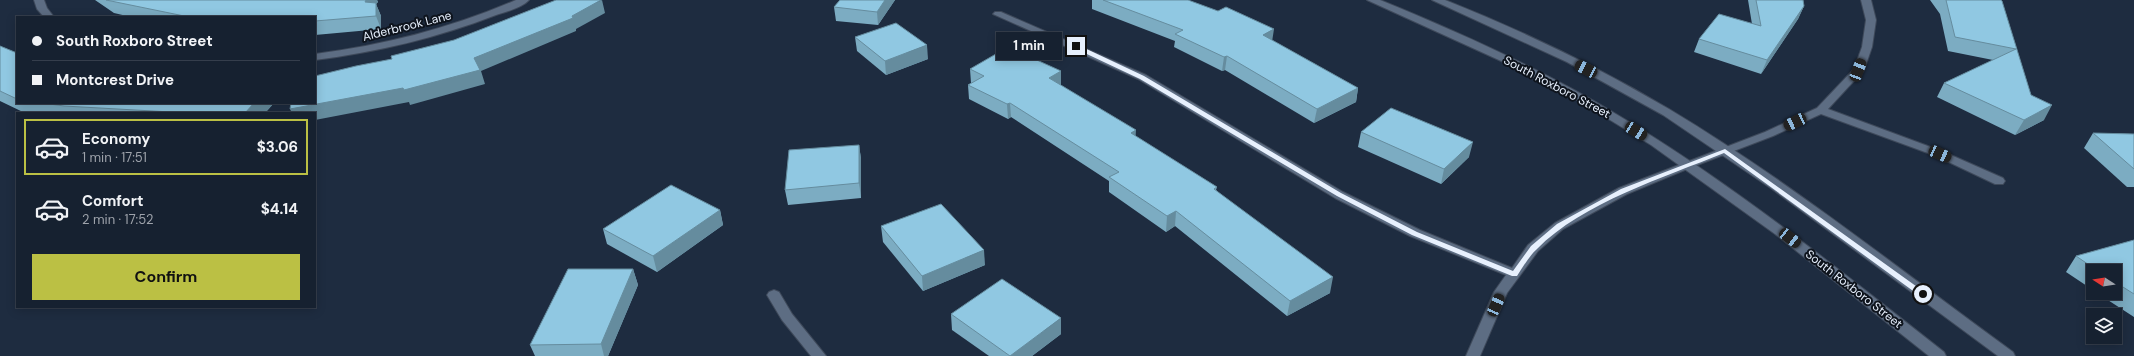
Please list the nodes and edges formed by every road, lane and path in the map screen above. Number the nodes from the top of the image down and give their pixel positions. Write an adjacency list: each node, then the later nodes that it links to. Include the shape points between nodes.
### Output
1 (39, 0): 7 (street)
2 (524, 0): 8 (street, Alderbrook Lane, via 482,19 434,35 357,52)
3 (1372, 0): 11 (street, South Roxboro Street, via 1415,17 1524,68 1612,115)
4 (1437, 0): 10 (street, via 1611,81)
5 (1866, 0): 9 (street, via 1871,20 1867,47 1858,70)
6 (998, 14): 13 (street, via 1142,77 1339,195 1415,233)
7 (48, 16)
8 (316, 57)
9 (1821, 110): 10 (street); 12 (street, via 1940,154)
10 (1725, 151): 11 (street); 18 (street)
11 (1688, 164): 13 (street, via 1623,191 1559,226 1534,248); 17 (street, South Roxboro Street, via 1790,238)
12 (1999, 181)
13 (1515, 274): 16 (street, via 1501,292)
14 (774, 295): 15 (street, via 787,317)
15 (819, 356)
16 (1473, 356)
17 (1939, 356)
18 (2008, 356)

